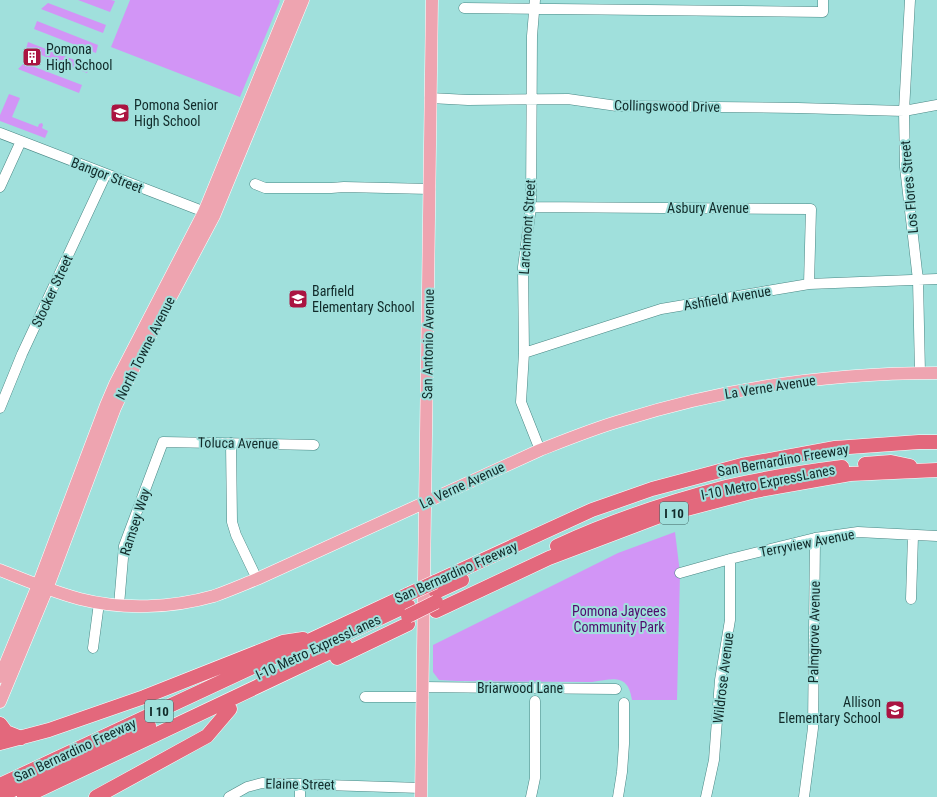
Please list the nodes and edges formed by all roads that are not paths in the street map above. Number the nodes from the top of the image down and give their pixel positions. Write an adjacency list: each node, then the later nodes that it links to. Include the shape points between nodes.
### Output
1 (291, 0): 19 (main road, North Towne Avenue)
2 (303, 0): 19 (main road, North Towne Avenue)
3 (432, 0): 8 (main road, San Antonio Avenue)
4 (824, 0): 6 (street, via 823,12)
5 (910, 0): 11 (street, Los Flores Street)
6 (535, 4): 7 (street); 9 (street, Larchmont Street)
7 (464, 8)
8 (430, 98): 9 (street, Collingswood Drive); 17 (main road, San Antonio Avenue)
9 (532, 99): 11 (street, Collingswood Drive, via 568,99 617,106); 18 (street, Larchmont Street)
10 (937, 105): 11 (street, Collingswood Drive)
11 (904, 111): 21 (street, Los Flores Street, via 905,167)
12 (0, 133): 13 (street, Bangor Street)
13 (21, 141): 14 (street, Bangor Street); 16 (street)
14 (106, 174): 19 (street, Bangor Street); 26 (street, Stocker Street, via 22,354)
15 (255, 184): 17 (street, via 265,188)
16 (0, 187)
17 (430, 189): 33 (main road, San Antonio Avenue)
18 (531, 207): 22 (street, Asbury Avenue, via 811,209); 23 (street, Larchmont Street, via 523,267)
19 (209, 214): 41 (main road, North Towne Avenue, via 124,388)
20 (937, 279): 21 (street, Ashfield Avenue)
21 (918, 280): 22 (street, Ashfield Avenue); 24 (street, Los Flores Street)
22 (809, 284): 23 (street, Ashfield Avenue, via 661,309)
23 (524, 354): 31 (street, Larchmont Street, via 521,402)
24 (920, 373): 25 (main road, La Verne Avenue); 31 (main road, La Verne Avenue, via 830,378 747,390 624,419)
25 (937, 373)
26 (0, 408)
27 (163, 442): 29 (street, Toluca Avenue); 45 (street, Ramsey Way, via 124,546)
28 (937, 442): 42 (highway, San Bernardino Freeway / I 10, via 835,448 742,465 652,490 592,510)
29 (232, 443): 30 (street, Toluca Avenue); 40 (street, via 232,522)
30 (314, 445)
31 (540, 450): 33 (main road, La Verne Avenue)
32 (932, 470): 42 (highway, San Bernardino Freeway / I 10, via 850,474 755,491 660,516)
33 (426, 502): 40 (main road, La Verne Avenue); 51 (main road, San Antonio Avenue)
34 (913, 536): 35 (street, Terryview Avenue); 36 (street, Terryview Avenue, via 858,532); 43 (street)
35 (937, 536)
36 (815, 538): 37 (street, Terryview Avenue); 72 (street, Palmgrove Avenue, via 813,728)
37 (730, 559): 39 (street, Terryview Avenue); 71 (street, Wildrose Avenue, via 730,620 720,680 714,760)
38 (0, 570): 41 (main road, La Verne Avenue)
39 (680, 573)
40 (257, 579): 45 (main road, La Verne Avenue, via 214,596 173,604)
41 (42, 587): 44 (main road, La Verne Avenue); 49 (main road, North Towne Avenue); 54 (main road, North Towne Avenue)
42 (436, 597): 46 (highway, San Bernardino Freeway / I 10); 46 (highway, San Bernardino Freeway / I 10, bridge)
43 (911, 599)
44 (99, 603): 45 (main road, La Verne Avenue); 48 (street)
45 (119, 605)
46 (408, 610): 47 (highway, San Bernardino Freeway / I 10); 56 (highway, San Bernardino Freeway / I 10); 63 (highway, I-10 Metro ExpressLanes); 64 (highway, I-10 Metro ExpressLanes)
47 (317, 637): 58 (highway, via 283,642 144,697); 60 (highway, San Bernardino Freeway / I 10)
48 (93, 648)
49 (0, 677)
50 (616, 689): 51 (street, Briarwood Lane)
51 (423, 692): 52 (street, Briarwood Lane); 62 (main road, San Antonio Avenue)
52 (365, 697)
53 (535, 701): 69 (street, via 535,778)
54 (0, 702)
55 (624, 703): 70 (street, via 624,744)
56 (230, 709): 65 (highway, San Bernardino Freeway / I 10); 66 (highway, via 207,736)
57 (0, 724): 58 (highway, via 6,732)
58 (21, 738): 59 (highway)
59 (0, 743)
60 (0, 784)
61 (300, 784): 62 (street, Elaine Street); 67 (street, Elaine Street, via 262,783 247,787); 68 (street)
62 (421, 792)
63 (0, 796)
64 (24, 797)
65 (44, 797)
66 (96, 797)
67 (229, 797)
68 (300, 797)
69 (531, 797)
70 (618, 797)
71 (706, 797)
72 (804, 797)

